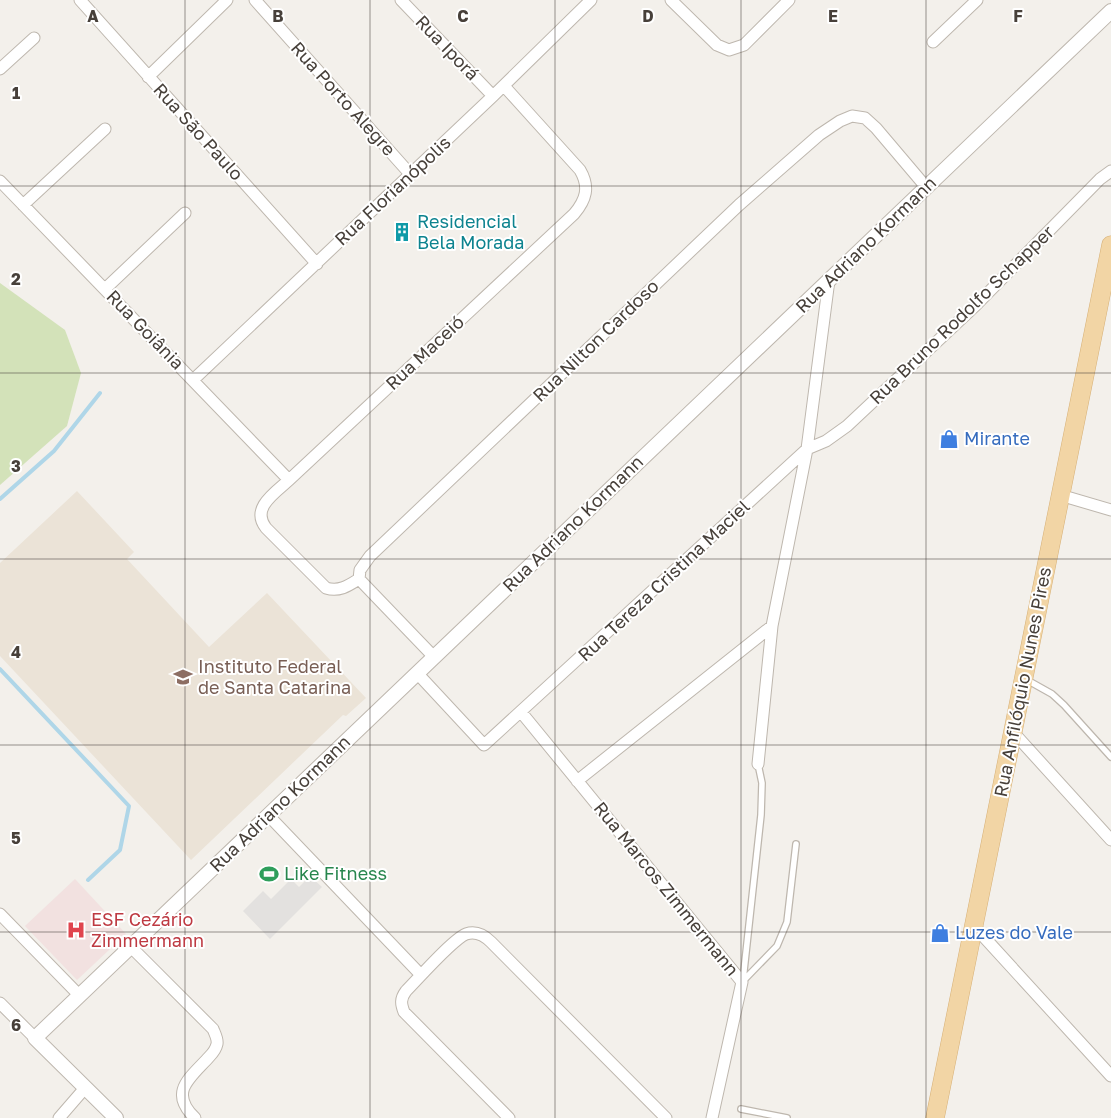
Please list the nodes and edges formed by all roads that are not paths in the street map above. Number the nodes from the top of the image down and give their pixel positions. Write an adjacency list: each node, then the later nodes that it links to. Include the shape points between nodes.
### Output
1 (80, 0): 13 (street, Rua São Paulo)
2 (227, 0): 13 (street)
3 (255, 0): 18 (street, Rua Porto Alegre)
4 (401, 0): 15 (street, Rua Iporá)
5 (671, 0): 6 (street, via 716,45 729,50 744,45)
6 (789, 0)
7 (977, 0): 11 (street)
8 (584, 2): 14 (street, Rua Florianópolis)
9 (1111, 11): 20 (street, Rua Adriano Kormann)
10 (34, 38): 12 (street)
11 (934, 42)
12 (0, 69)
13 (148, 77): 24 (street, Rua São Paulo)
14 (504, 86): 15 (street, Rua Florianópolis); 29 (street, Rua Maceió, via 580,170 586,186 583,202 574,214)
15 (493, 96): 18 (street, Rua Florianópolis)
16 (105, 129): 21 (street)
17 (1111, 171): 28 (street, Rua Bruno Rodolfo Schapper, via 976,305 847,426 826,441)
18 (411, 175): 24 (street, Rua Florianópolis)
19 (0, 181): 21 (street, Rua Goiânia)
20 (926, 187): 25 (street, Rua Adriano Kormann); 32 (street, Rua Nilton Cardoso, via 864,118 852,116 819,135 740,205 370,556)
21 (23, 205): 26 (street, Rua Goiânia)
22 (185, 213): 26 (street)
23 (1111, 245): 30 (main road, Rua Anfilóquio Nunes Pires)
24 (317, 264): 27 (street, Rua Florianópolis)
25 (829, 280): 28 (street); 34 (street, Rua Adriano Kormann)
26 (105, 289): 27 (street, Rua Goiânia)
27 (193, 380): 29 (street, Rua Goiânia)
28 (807, 449): 33 (street); 37 (street, Rua Tereza Cristina Maciel)
29 (289, 480): 32 (street, Rua Maceió, via 264,505 263,525 326,588 337,590)
30 (1060, 495): 31 (street); 36 (main road, Rua Anfilóquio Nunes Pires)
31 (1111, 510)
32 (358, 579): 34 (street)
33 (772, 626): 40 (street); 41 (street)
34 (434, 657): 35 (street, Rua Adriano Kormann)
35 (416, 674): 37 (street, Rua Tereza Cristina Maciel, via 484,745); 42 (street, Rua Adriano Kormann)
36 (1024, 678): 38 (main road, Rua Anfilóquio Nunes Pires); 39 (lane, via 1064,704)
37 (521, 712): 41 (street, Rua Marcos Zimmermann)
38 (1013, 732): 43 (street); 46 (main road, Rua Anfilóquio Nunes Pires)
39 (1111, 757)
40 (758, 764): 49 (lane, via 762,783 761,815)
41 (577, 781): 49 (street, Rua Marcos Zimmermann)
42 (268, 815): 47 (street, Rua Adriano Kormann); 48 (street)
43 (1111, 840)
44 (796, 844): 49 (lane, via 787,922 777,946)
45 (0, 914): 50 (street)
46 (973, 925): 53 (street); 63 (main road, Rua Anfilóquio Nunes Pires)
47 (130, 946): 50 (street, Rua Adriano Kormann); 58 (street, via 213,1030 216,1037 217,1045 212,1053 182,1091 183,1103)
48 (421, 975): 59 (street, via 402,997 404,1012); 60 (street, via 466,934 485,936)
49 (742, 982): 61 (street, Rua Marcos Zimmermann)
50 (79, 996): 52 (street, Rua Adriano Kormann)
51 (0, 1003): 52 (street)
52 (35, 1038): 54 (street)
53 (1111, 1076)
54 (85, 1088): 56 (street); 57 (street)
55 (741, 1109): 62 (lane)
56 (59, 1118)
57 (116, 1118)
58 (195, 1118)
59 (509, 1118)
60 (666, 1118)
61 (712, 1118)
62 (787, 1118)
63 (935, 1118)

